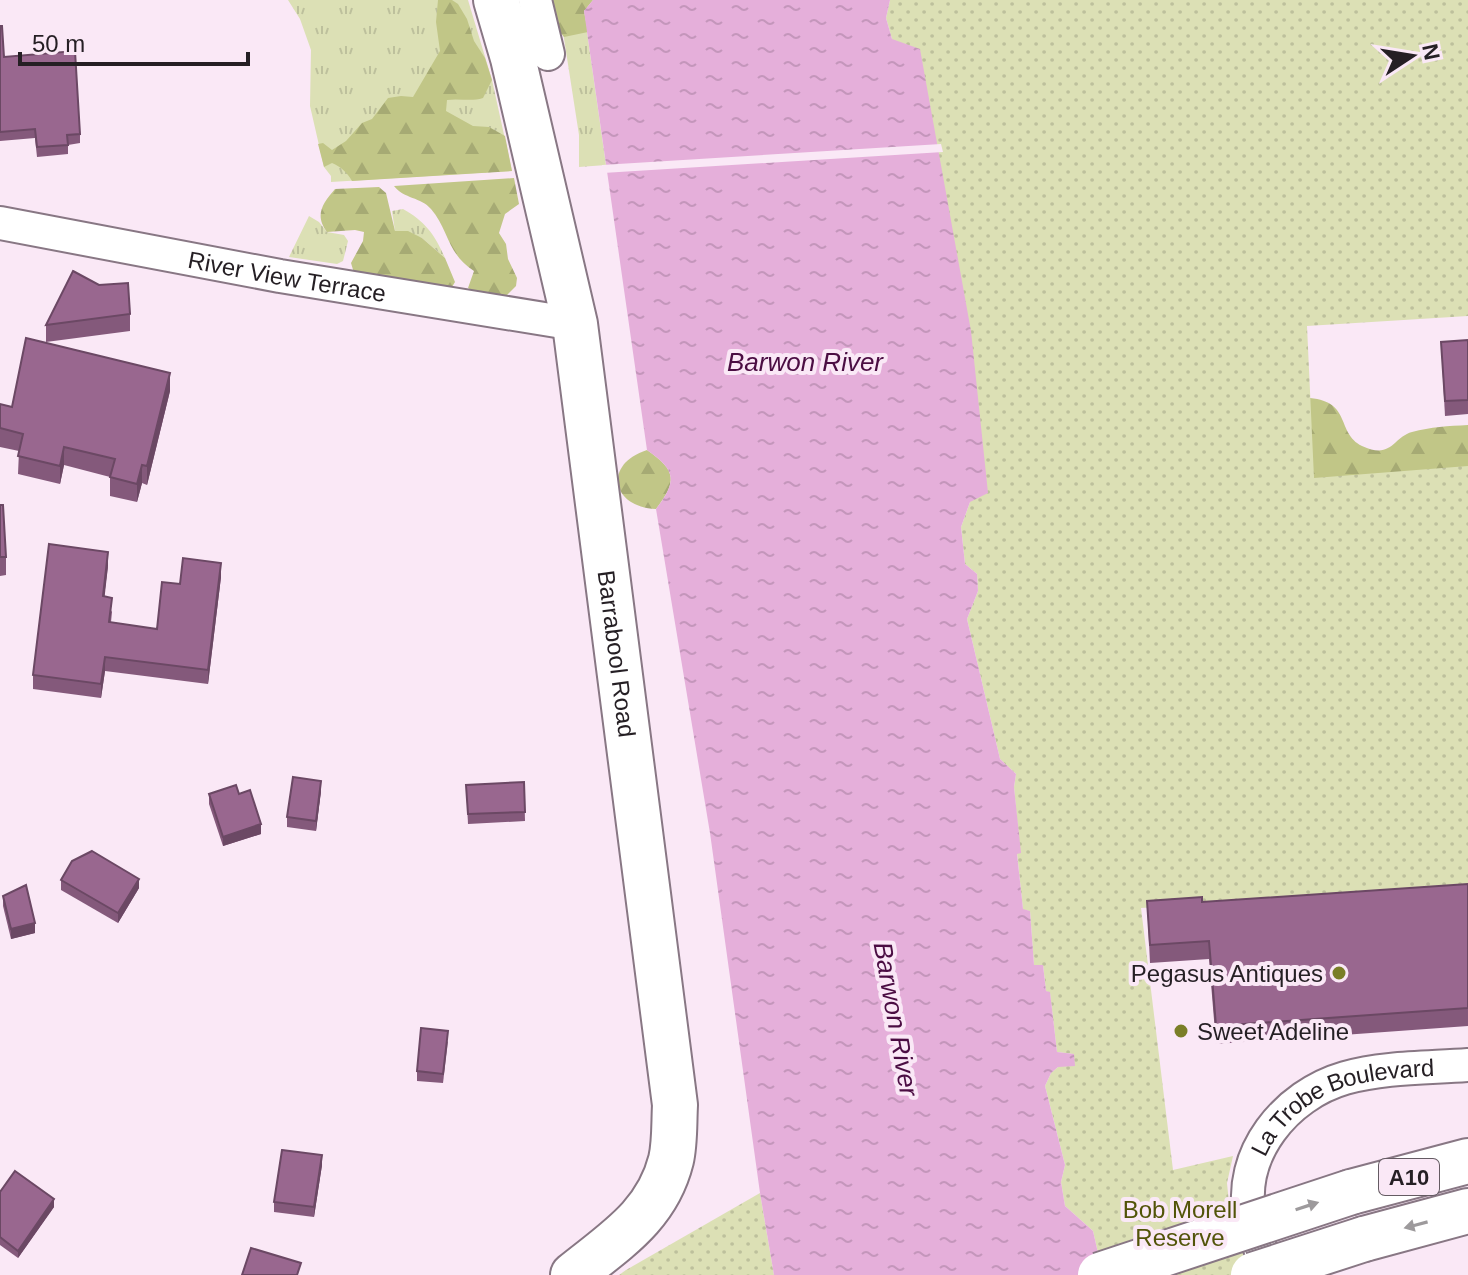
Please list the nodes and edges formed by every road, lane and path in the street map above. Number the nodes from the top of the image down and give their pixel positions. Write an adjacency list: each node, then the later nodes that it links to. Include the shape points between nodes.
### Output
1 (496, 0): 5 (main road, Barrabool Road)
2 (535, 0): 3 (street)
3 (548, 54)
4 (0, 223): 5 (street, River View Terrace)
5 (575, 324): 9 (main road, Barrabool Road, via 675,1105 671,1159 656,1200 634,1226)
6 (1468, 1065): 12 (street, La Trobe Boulevard, via 1371,1072 1319,1087 1290,1106 1262,1145 1248,1195 1253,1232)
7 (1468, 1161): 10 (main road, A10, one-way to 7, bridge, via 1351,1192)
8 (1468, 1211): 11 (main road, A10, one-way to 11, bridge)
9 (573, 1275)
10 (1100, 1275)
11 (1253, 1275)
12 (1273, 1275)

